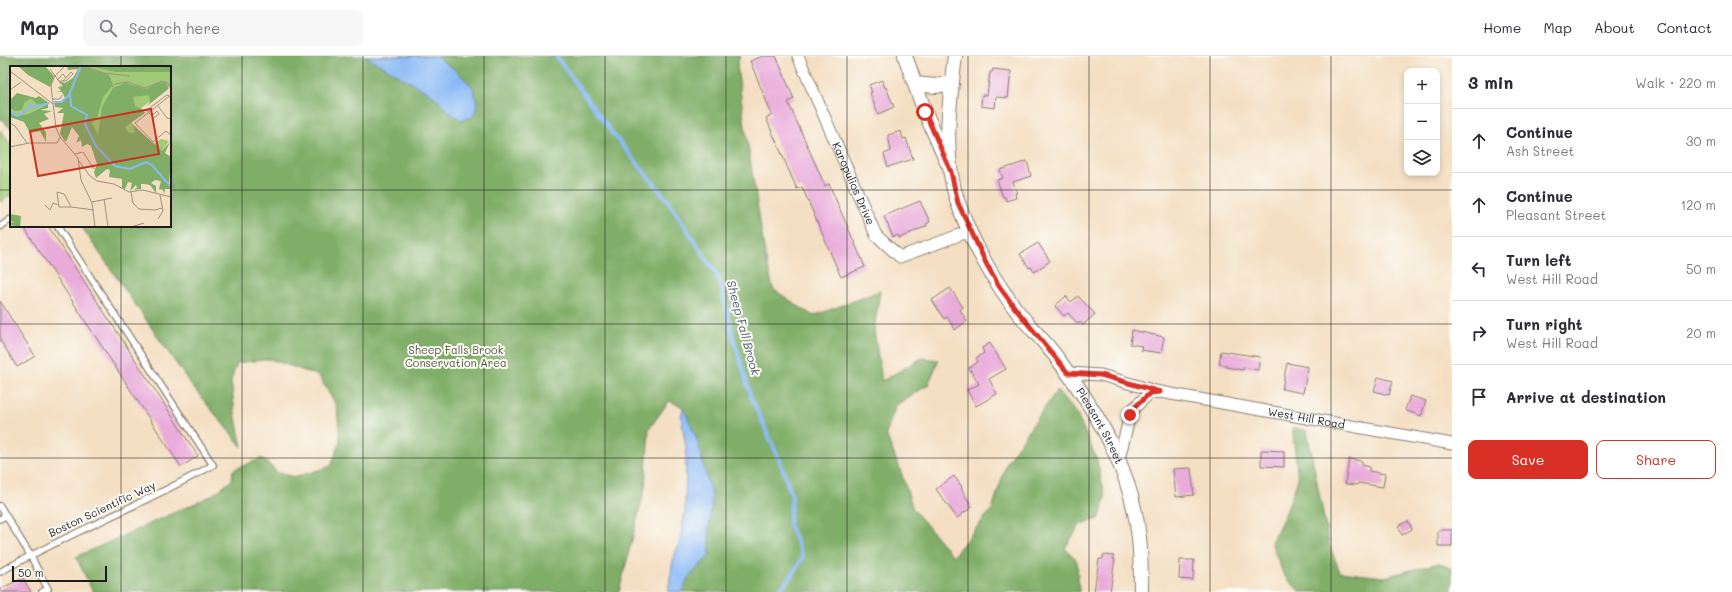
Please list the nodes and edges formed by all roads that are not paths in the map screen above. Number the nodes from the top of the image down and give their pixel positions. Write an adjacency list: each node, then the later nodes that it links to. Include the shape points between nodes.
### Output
1 (798, 56): 10 (street, Karopulios Drive, via 876,234 900,257)
2 (905, 56): 4 (street)
3 (955, 56): 5 (street, Pleasant Street)
4 (915, 84): 5 (street); 6 (street)
5 (952, 84): 6 (street, Pleasant Street, via 949,142)
6 (951, 172): 10 (street, Pleasant Street, via 958,203)
7 (10, 220): 8 (lane)
8 (0, 227)
9 (58, 227): 18 (lane, Boston Scientific Way, via 213,465)
10 (970, 231): 11 (street, Pleasant Street, via 999,286)
11 (1068, 373): 12 (street, West Hill Road, via 1101,375); 14 (street, Pleasant Street, via 1099,419)
12 (1160, 392): 13 (street, West Hill Road); 14 (street, via 1150,393 1130,415)
13 (1452, 444)
14 (1119, 459): 21 (street, Pleasant Street, via 1139,537)
15 (0, 506): 16 (lane)
16 (6, 515): 17 (lane); 18 (lane)
17 (0, 518)
18 (30, 555): 19 (lane, Boston Scientific Way); 20 (lane, via 48,589)
19 (0, 572)
20 (42, 592)
21 (1140, 592)

